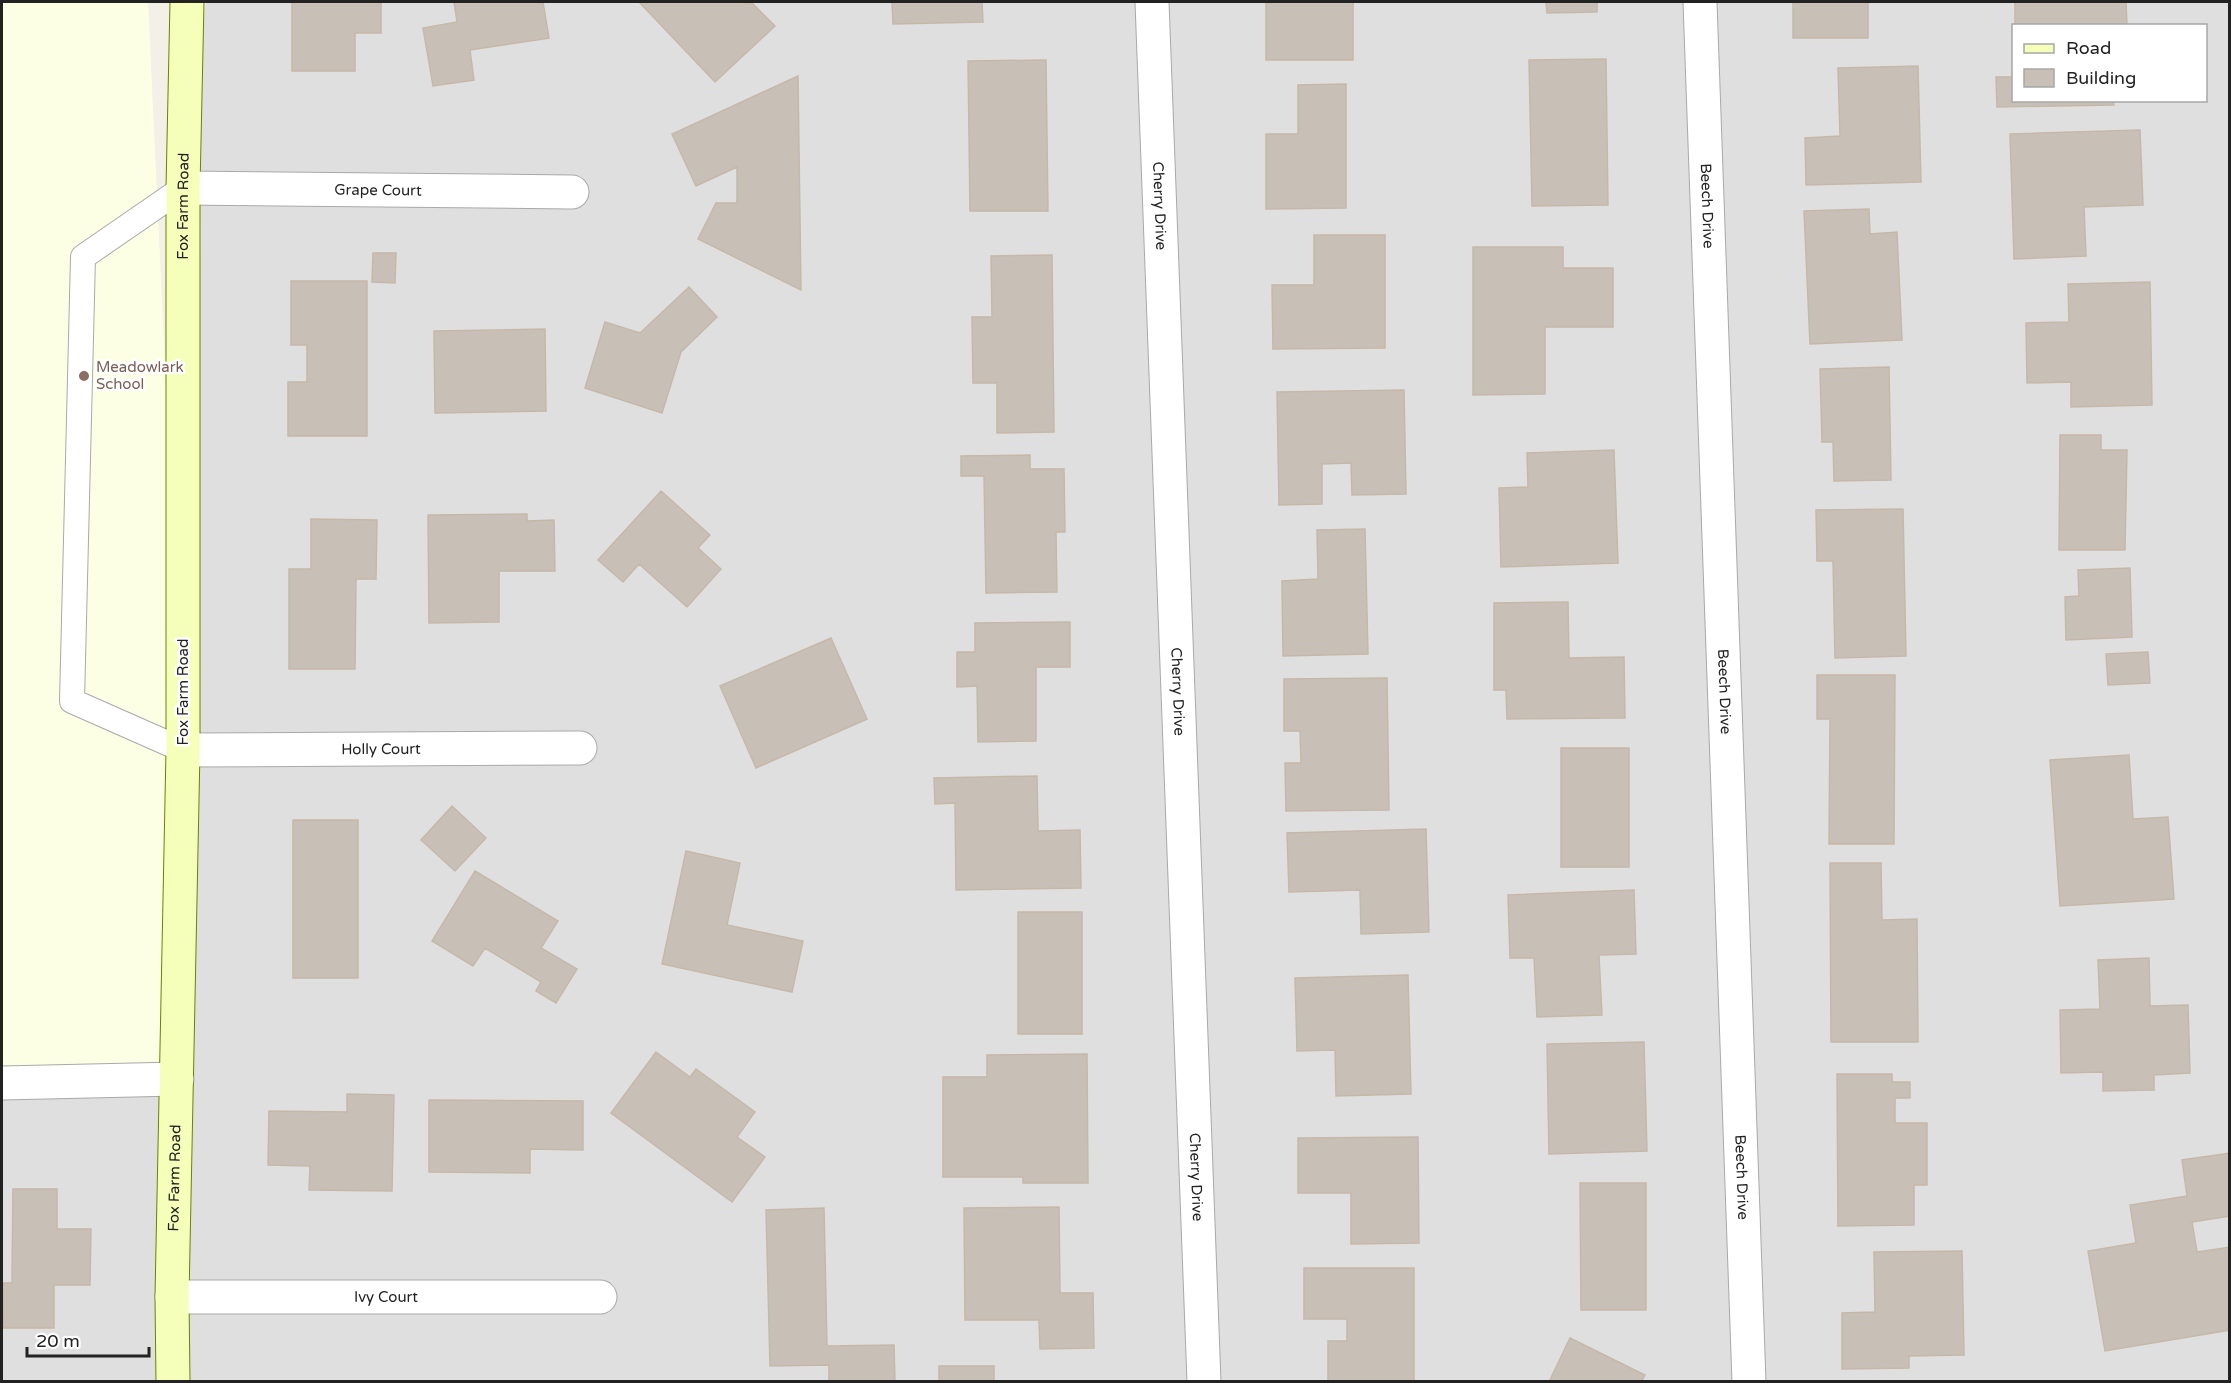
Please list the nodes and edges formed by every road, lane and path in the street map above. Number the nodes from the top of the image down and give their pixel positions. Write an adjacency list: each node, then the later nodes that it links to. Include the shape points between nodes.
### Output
1 (187, 2): 4 (street, Fox Farm Road)
2 (1152, 2): 13 (street, Cherry Drive)
3 (1700, 2): 14 (street, Beech Drive)
4 (183, 188): 5 (street, Grape Court); 7 (street, Fox Farm Road); 7 (lane, via 83,257 72,701)
5 (572, 192)
6 (580, 748): 7 (street, Holly Court)
7 (183, 750): 8 (street, Fox Farm Road)
8 (177, 1079): 9 (street); 10 (street, Fox Farm Road)
9 (2, 1083)
10 (172, 1297): 11 (street, Ivy Court); 12 (street, Fox Farm Road)
11 (600, 1297)
12 (173, 1382)
13 (1204, 1382)
14 (1749, 1382)

